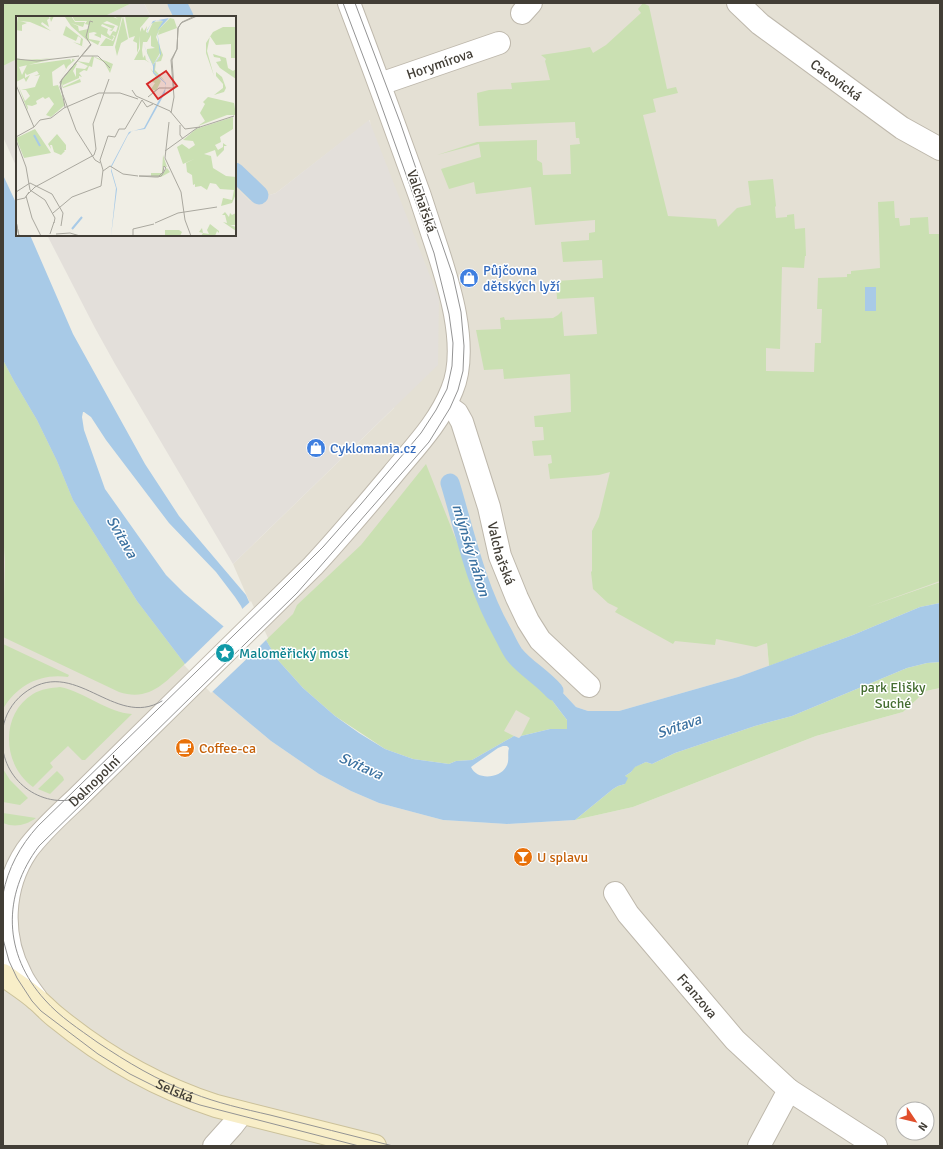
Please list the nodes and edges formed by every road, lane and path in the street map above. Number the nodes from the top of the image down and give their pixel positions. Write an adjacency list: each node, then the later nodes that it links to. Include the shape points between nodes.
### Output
1 (349, 3): 4 (street, Valchařská)
2 (738, 3): 5 (street, Cacovická, via 760,24 902,128)
3 (499, 42): 4 (street, Horymírova)
4 (380, 84): 6 (street, Valchařská, via 447,278 455,313 459,346 458,369)
5 (940, 149)
6 (446, 405): 7 (street, Valchařská, via 424,437 345,531 280,600); 8 (street, Valchařská, via 458,413 462,422 489,508 500,556 528,621 540,640)
7 (194, 684): 9 (street, Dolnopolní, via 37,837)
8 (589, 686)
9 (5, 888): 12 (street, Dolnopolní, via 6,918 12,953 20,974)
10 (615, 893): 13 (street, Franzova, via 628,914 735,1040)
11 (3, 975): 12 (main road, Selská)
12 (37, 999): 14 (main road, Selská, via 58,1019 146,1078 192,1098)
13 (789, 1090): 17 (street); 18 (street, Franzova)
14 (242, 1112): 15 (street); 16 (main road, Selská)
15 (214, 1146)
16 (375, 1146)
17 (759, 1146)
18 (876, 1146)

